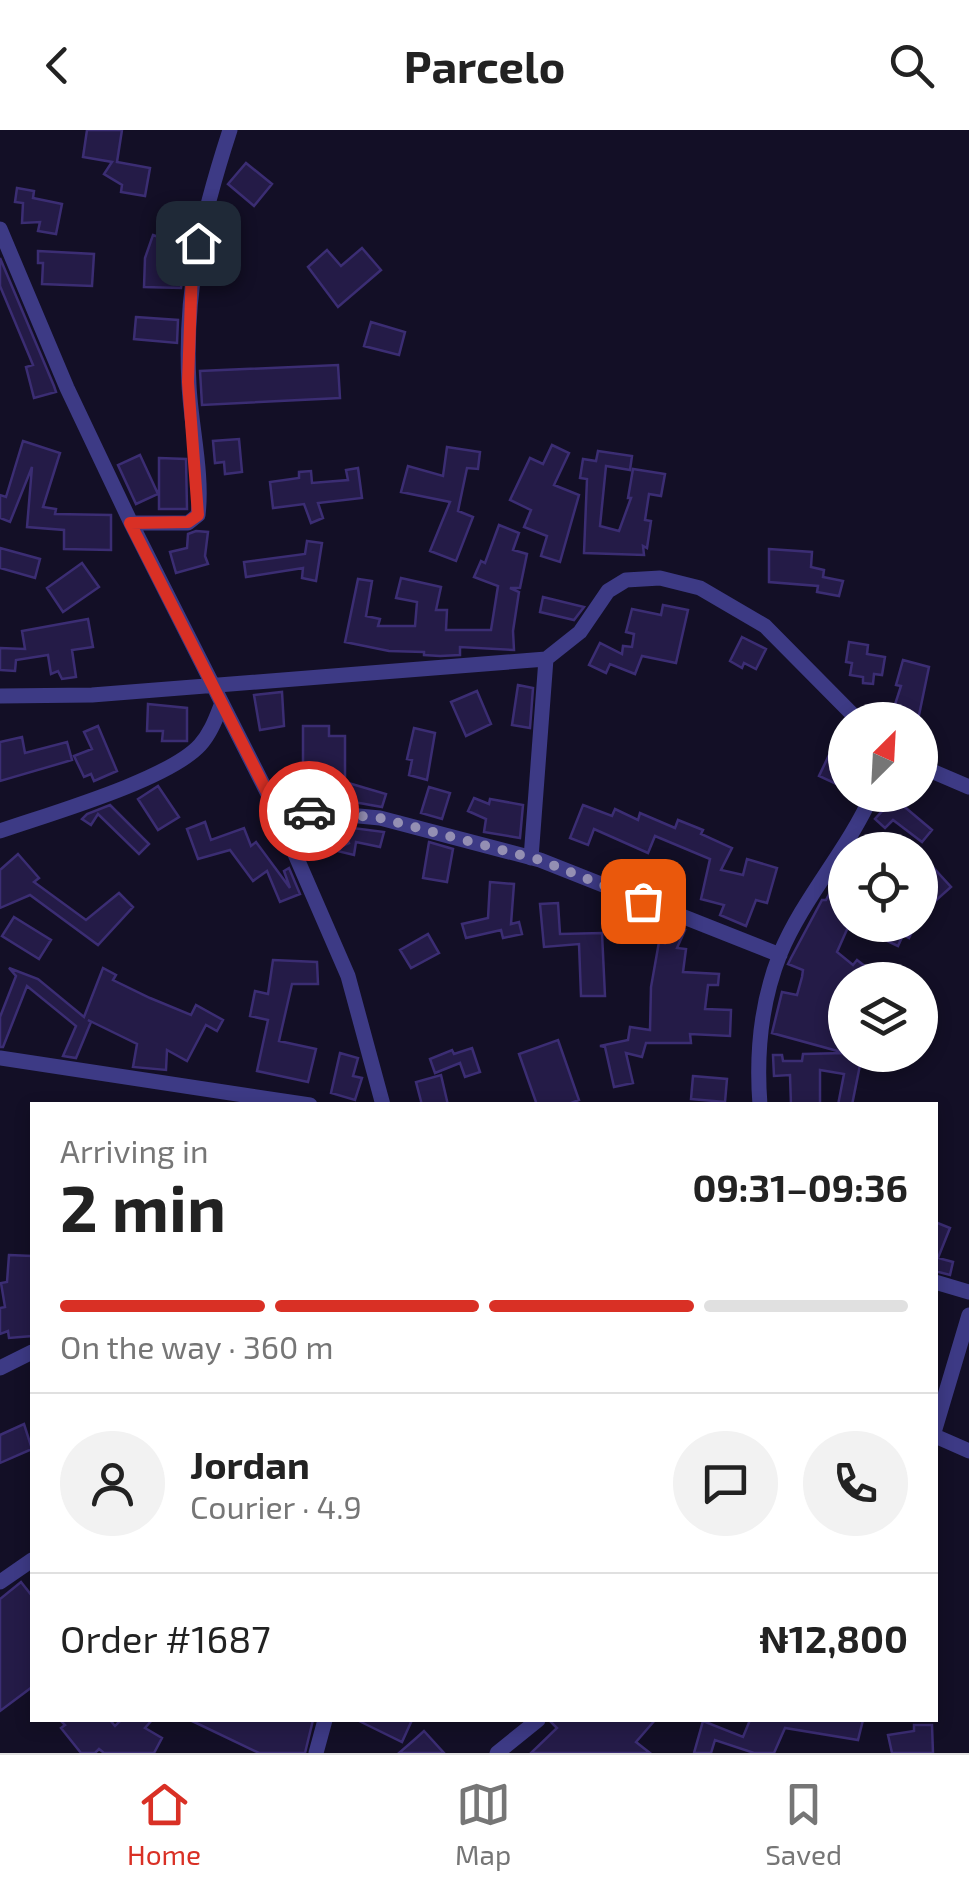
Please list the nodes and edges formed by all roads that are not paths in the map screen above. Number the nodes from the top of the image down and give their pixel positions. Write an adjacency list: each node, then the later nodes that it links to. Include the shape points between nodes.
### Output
1 (230, 130): 3 (street, via 192,269 188,382 198,515 188,522)
2 (0, 229): 3 (street)
3 (130, 523): 5 (street)
4 (546, 659): 5 (street); 7 (street, via 580,632 608,592 626,580 660,578 700,588 766,626); 14 (street)
5 (212, 686): 6 (street); 8 (street)
6 (0, 696)
7 (840, 702)
8 (222, 704): 11 (street); 13 (street, via 193,752 115,790)
9 (938, 774): 10 (street)
10 (969, 787)
11 (275, 808): 14 (street, via 380,818); 18 (street, via 348,976)
12 (862, 812): 15 (street)
13 (0, 832)
14 (531, 858): 15 (street)
15 (780, 955): 19 (street, via 761,1025)
16 (0, 1058): 17 (street)
17 (290, 1102)
18 (382, 1102)
19 (760, 1102)
20 (938, 1283): 21 (street)
21 (969, 1292)
22 (969, 1315): 25 (street)
23 (30, 1353): 24 (street)
24 (0, 1368)
25 (938, 1422)
26 (938, 1434): 27 (street)
27 (969, 1451)
28 (30, 1561): 29 (street)
29 (0, 1582)
30 (324, 1722): 32 (street)
31 (536, 1722): 33 (street)
32 (316, 1753)
33 (497, 1753)

